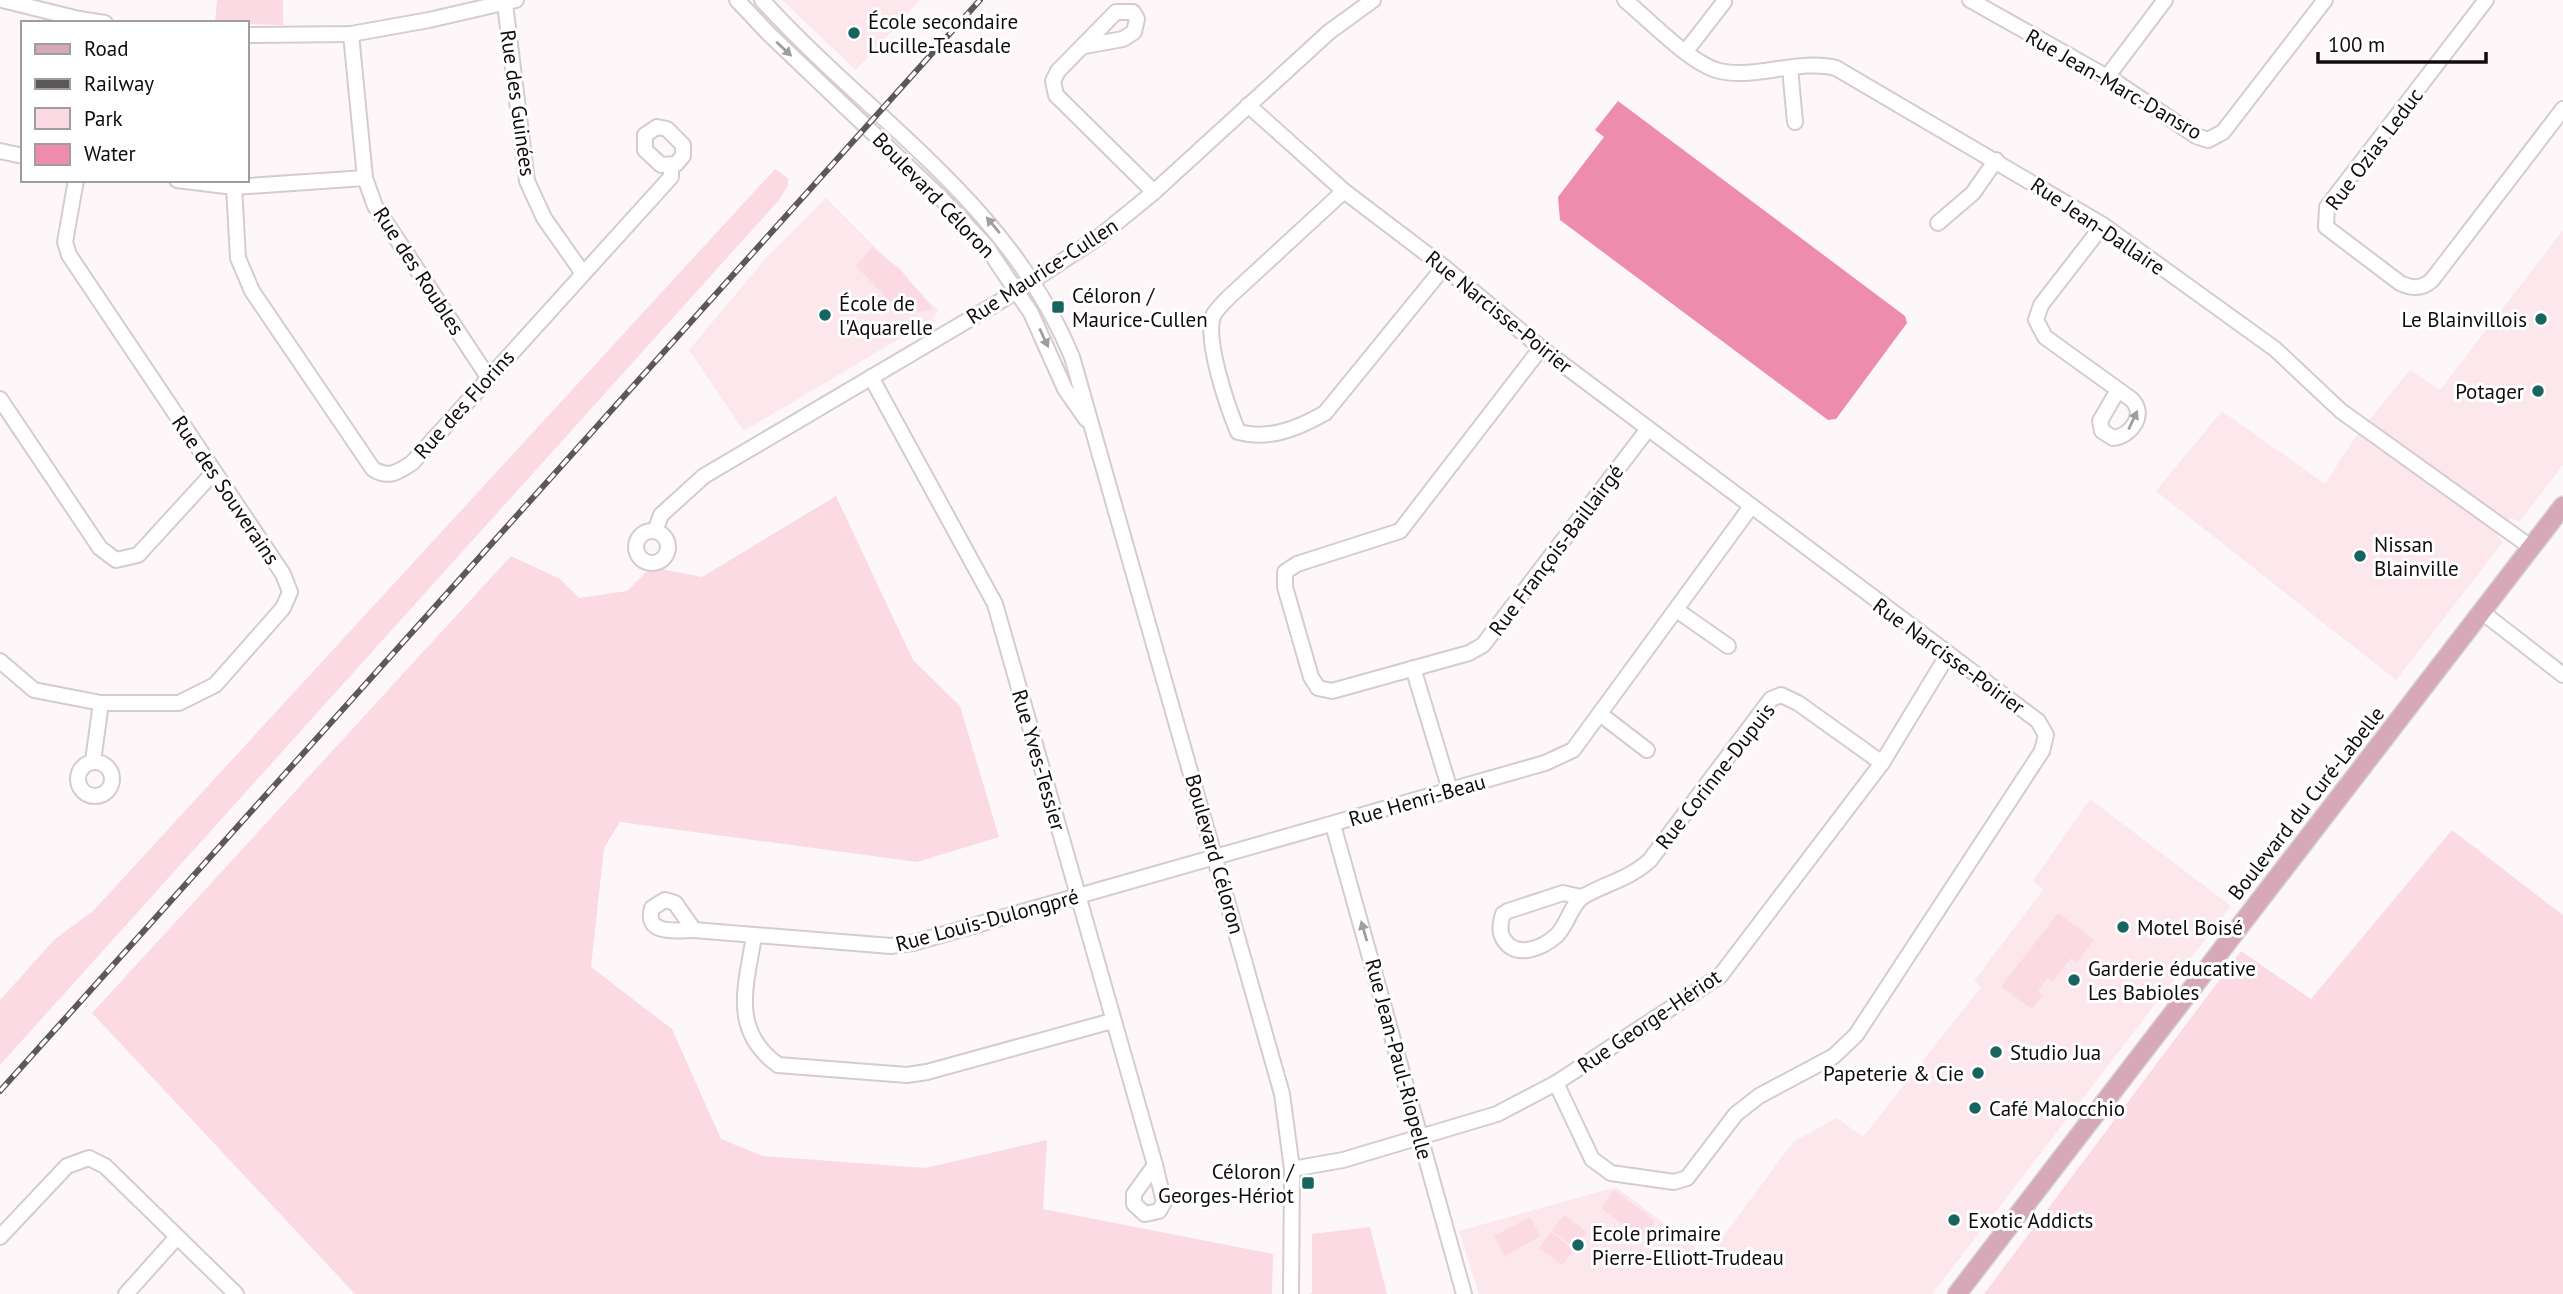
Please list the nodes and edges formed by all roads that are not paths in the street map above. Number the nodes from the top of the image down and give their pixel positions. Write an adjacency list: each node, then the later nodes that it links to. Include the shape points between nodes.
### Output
1 (2, 0): 12 (street)
2 (737, 0): 37 (street, Boulevard Céloron, one-way to 37, via 957,214)
3 (762, 0): 36 (street, Boulevard Céloron, one-way to 3, via 970,200)
4 (1373, 0): 19 (street, Rue Maurice-Cullen, via 1328,32)
5 (1625, 0): 16 (street, Rue Jean-Dallaire)
6 (1970, 0): 18 (street, Rue Jean-Marc-Dansro)
7 (2165, 0): 18 (street)
8 (2325, 0): 18 (street, Rue Jean-Marc-Dansro, via 2216,138 2196,136)
9 (2486, 0): 20 (street, Rue Ozias Leduc, via 2327,207 2326,227 2400,283 2424,285)
10 (510, 2): 13 (street); 35 (street, Rue des Guinées, via 527,181 544,218)
11 (1724, 2): 16 (street)
12 (92, 21)
13 (351, 34): 14 (street); 26 (street, Rue des Roubles)
14 (248, 35)
15 (1085, 46): 31 (street, via 1058,71 1053,81 1056,96)
16 (1686, 51): 17 (street, Rue Jean-Dallaire, via 1723,71)
17 (1790, 68): 21 (street); 24 (street, Rue Jean-Dallaire, via 1836,68)
18 (2107, 77)
19 (1248, 105): 30 (street, Rue Narcisse-Poirier); 31 (street, Rue Maurice-Cullen)
20 (2563, 109)
21 (1795, 122)
22 (0, 151): 23 (street)
23 (21, 156)
24 (1996, 160): 32 (street, via 1973,193); 33 (street, Rue Jean-Dallaire)
25 (671, 166): 35 (street, Rue des Florins, via 671,177)
26 (365, 178): 29 (street); 39 (street, Rue des Roubles, via 375,206)
27 (76, 182): 45 (street, Rue des Souverains, via 65,242 69,256)
28 (193, 182): 29 (street)
29 (234, 187): 39 (street, Rue des Florins, via 238,258 253,291 373,469 383,475 396,474 412,463)
30 (1344, 191): 34 (street, Rue Narcisse-Poirier); 34 (street, via 1214,315 1212,339 1238,432 1258,437 1302,426 1325,413)
31 (1154, 192): 36 (street, Rue Maurice-Cullen, via 1099,237)
32 (1938, 223)
33 (2103, 225): 41 (street, via 2040,305 2036,317 2045,337); 49 (street, Rue Jean-Dallaire, via 2275,349 2341,411)
34 (1444, 267): 38 (street, Rue Narcisse-Poirier)
35 (582, 271): 39 (street, Rue des Florins)
36 (1034, 280): 37 (street, Rue Maurice-Cullen); 43 (street, Boulevard Céloron, via 1077,371)
37 (1018, 290): 40 (street, Rue Maurice-Cullen); 43 (street, Boulevard Céloron, one-way to 43, via 1065,389)
38 (1541, 348): 44 (street, Rue Narcisse-Poirier); 55 (street, Rue François-Baillairgé, via 1400,531 1297,564 1285,572 1285,587 1318,688 1332,691)
39 (488, 377)
40 (870, 377): 48 (street, Rue Maurice-Cullen, via 704,476 661,515); 65 (street, Rue Yves-Tessier, via 995,604)
41 (2118, 390)
42 (0, 399): 45 (street, via 100,548 116,560 138,555)
43 (1088, 422): 64 (street, Boulevard Céloron)
44 (1648, 429): 47 (street, Rue Narcisse-Poirier); 55 (street, Rue François-Baillairgé, via 1483,645)
45 (213, 473): 57 (street, Rue des Souverains, via 283,574 290,592 283,608 215,685 179,703)
46 (2563, 506): 49 (main road, Boulevard du Curé-Labelle)
47 (1750, 508): 50 (street, Rue Henri-Beau); 53 (street, Rue Narcisse-Poirier)
48 (656, 531)
49 (2532, 548): 51 (main road, Boulevard du Curé-Labelle)
50 (1678, 611): 52 (street); 58 (street, Rue Henri-Beau)
51 (2482, 612): 56 (street); 80 (main road, Boulevard du Curé-Labelle)
52 (1728, 646)
53 (1947, 656): 61 (street, Rue George-Hériot); 70 (street, Rue Narcisse-Poirier, via 2038,722 2046,735 2042,751 1856,1035 1834,1056 1759,1096 1736,1114 1687,1178 1674,1182 1611,1173 1591,1159)
54 (0, 661): 57 (street, Rue des Souverains, via 34,690)
55 (1413, 668): 62 (street)
56 (2563, 675)
57 (101, 703): 60 (street)
58 (1600, 714): 59 (street); 62 (street, Rue Henri-Beau, via 1573,750 1545,763)
59 (1647, 750)
60 (93, 761)
61 (1882, 763): 66 (street, Rue Corinne-Dupuis, via 1780,695 1771,699 1650,860 1637,872); 70 (street, Rue George-Hériot, via 1720,976)
62 (1450, 790): 63 (street, Rue Henri-Beau)
63 (1333, 825): 64 (street, Rue Henri-Beau); 71 (street, Rue Jean-Paul-Riopelle, one-way to 63)
64 (1216, 858): 65 (street, Rue Louis-Dulongpré); 73 (street, Boulevard Céloron, via 1279,1082)
65 (1078, 896): 68 (street, Rue Louis-Dulongpré, via 891,946); 69 (street, Rue Yves-Tessier)
66 (1580, 897): 66 (street, Rue Corinne-Dupuis, via 1563,893 1508,911 1500,924 1502,939 1522,952 1544,943 1556,935)
67 (694, 930): 68 (street, Rue Louis-Dulongpré)
68 (754, 936): 69 (street, via 743,1003 761,1053 778,1065 906,1075)
69 (1112, 1021): 72 (street, Rue Yves-Tessier)
70 (1556, 1083): 71 (street, Rue George-Hériot, via 1497,1114)
71 (1421, 1138): 73 (street, Rue George-Hériot); 79 (street, Rue Jean-Paul-Riopelle)
72 (1155, 1165)
73 (1292, 1169): 78 (street, Boulevard Céloron)
74 (0, 1237): 75 (street, via 67,1166 89,1158 104,1166)
75 (177, 1237): 76 (street); 77 (street)
76 (126, 1294)
77 (236, 1294)
78 (1291, 1294)
79 (1464, 1294)
80 (1957, 1294)

